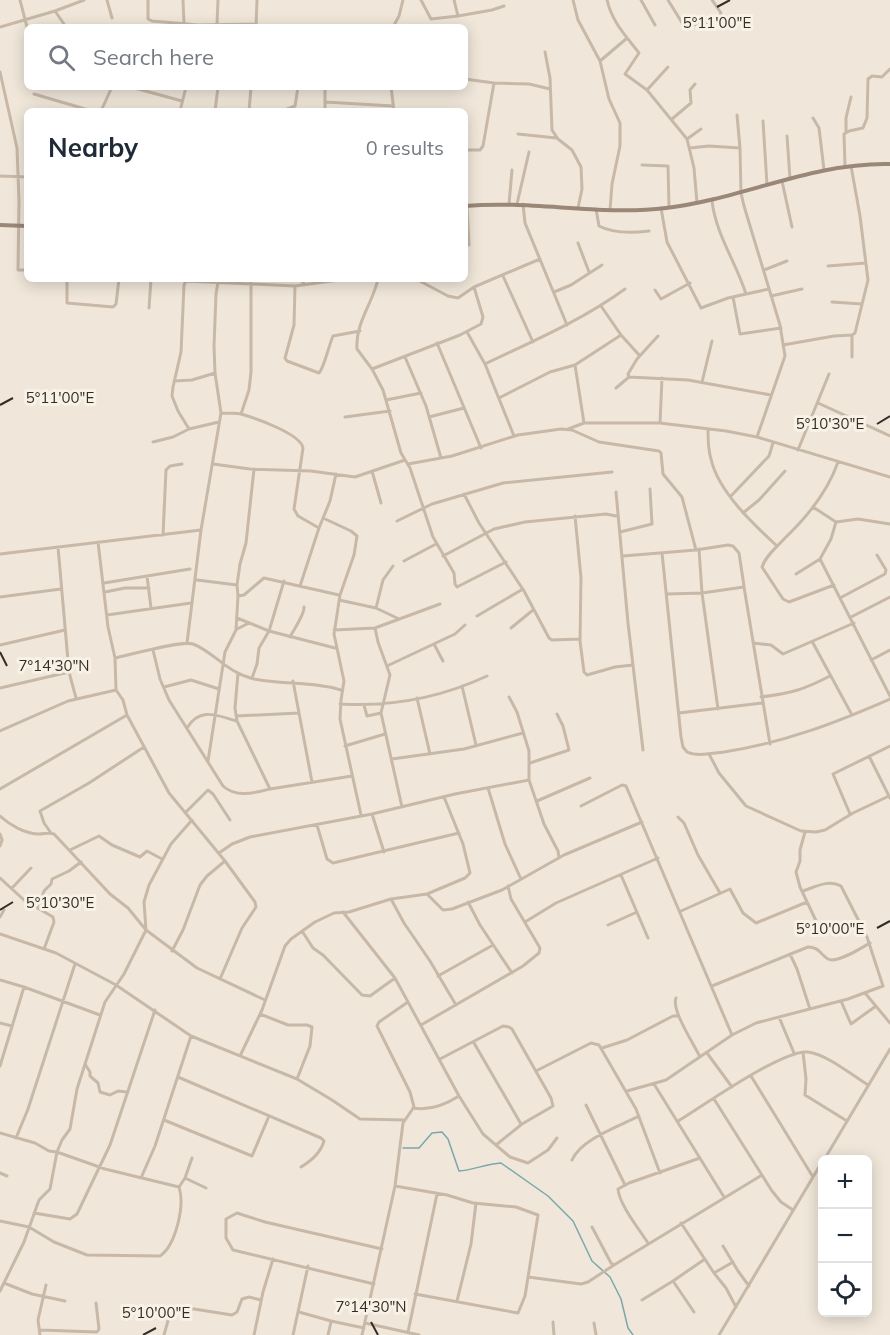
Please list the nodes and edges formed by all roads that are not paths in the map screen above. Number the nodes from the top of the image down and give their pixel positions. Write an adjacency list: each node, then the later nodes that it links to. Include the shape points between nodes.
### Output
1 (20, 0): 20 (street)
2 (84, 0): 17 (street)
3 (107, 0): 19 (street)
4 (148, 0): 23 (street, via 150,21)
5 (183, 0): 23 (street)
6 (218, 0): 24 (street)
7 (257, 0): 25 (street)
8 (403, 0): 26 (street)
9 (421, 0): 18 (street, via 431,19)
10 (454, 0): 18 (street)
11 (573, 0): 31 (street, via 578,20)
12 (607, 0): 29 (street)
13 (641, 0): 27 (street)
14 (668, 0): 15 (street, via 684,26 719,18 721,13)
15 (712, 0)
16 (504, 6): 18 (street)
17 (55, 11): 20 (street); 22 (street)
18 (458, 16)
19 (112, 18)
20 (25, 19): 21 (street); 28 (street)
21 (26, 24)
22 (64, 24)
23 (184, 24)
24 (217, 24)
25 (256, 24)
26 (395, 24)
27 (655, 25)
28 (0, 27)
29 (626, 39): 31 (street); 47 (street, via 639,55 626,74)
30 (545, 52): 38 (street)
31 (600, 61): 95 (street, via 621,129)
32 (668, 67): 47 (street)
33 (890, 69): 65 (street, via 882,77 869,77 866,124)
34 (0, 72): 80 (street, via 17,148)
35 (468, 80): 36 (street)
36 (494, 83): 38 (street); 72 (street, via 483,146 480,150)
37 (695, 84): 61 (street, via 690,90 691,103)
38 (550, 88): 68 (street, via 551,126)
39 (111, 90): 54 (street)
40 (141, 90): 50 (street)
41 (185, 90): 50 (street)
42 (218, 90): 56 (street)
43 (251, 90): 57 (street)
44 (298, 90): 58 (street, via 295,106)
45 (325, 90): 51 (street)
46 (392, 90): 52 (street)
47 (647, 90): 61 (street)
48 (34, 94): 53 (street)
49 (851, 97): 65 (street)
50 (182, 101): 55 (street)
51 (325, 102): 52 (street); 59 (street)
52 (393, 106)
53 (82, 108)
54 (102, 108)
55 (181, 108)
56 (215, 108)
57 (249, 108)
58 (290, 108)
59 (326, 108)
60 (736, 115): 71 (street)
61 (672, 118): 69 (street)
62 (813, 118): 78 (street, via 819,128)
63 (763, 121): 84 (street)
64 (701, 129): 69 (street)
65 (846, 132): 76 (street)
66 (518, 134): 68 (street)
67 (787, 136): 82 (street)
68 (558, 139): 92 (street, via 579,161 582,180)
69 (687, 139): 70 (street)
70 (690, 148): 71 (street); 87 (street)
71 (740, 148): 85 (street)
72 (468, 150)
73 (529, 152): 89 (street)
74 (890, 164): 76 (main road)
75 (642, 165): 91 (street, via 668,166)
76 (848, 166): 78 (main road); 106 (street)
77 (512, 170): 88 (street)
78 (824, 170): 82 (main road)
79 (0, 176): 80 (street)
80 (18, 177): 81 (street); 97 (street)
81 (24, 177)
82 (790, 179): 83 (main road)
83 (782, 181): 84 (main road); 99 (street)
84 (767, 185): 85 (main road)
85 (741, 193): 86 (main road); 110 (street)
86 (712, 201): 87 (main road); 133 (street, via 718,230)
87 (697, 203): 91 (main road)
88 (509, 204): 89 (main road); 90 (main road)
89 (520, 204): 92 (main road); 104 (street)
90 (468, 206)
91 (669, 207): 93 (main road)
92 (578, 208): 94 (main road)
93 (661, 208): 95 (main road); 124 (street, via 667,242)
94 (596, 209): 95 (main road); 100 (street, via 599,226 606,229)
95 (610, 210)
96 (0, 225): 97 (main road)
97 (18, 225): 98 (main road); 109 (street, via 18,270)
98 (24, 226)
99 (792, 227)
100 (650, 231)
101 (468, 232): 103 (street)
102 (578, 243): 111 (street)
103 (469, 245)
104 (540, 259): 112 (street); 132 (street)
105 (787, 261): 110 (street)
106 (866, 263): 108 (street); 137 (street, via 867,286)
107 (602, 265): 111 (street)
108 (828, 266)
109 (24, 270)
110 (764, 270): 129 (street)
111 (589, 273): 132 (street)
112 (503, 276): 127 (street); 147 (street)
113 (67, 282): 114 (street, via 67,303 113,307)
114 (118, 282)
115 (152, 282): 139 (street)
116 (184, 282): 161 (street, via 181,352)
117 (218, 282): 157 (street)
118 (251, 282): 172 (street, via 251,372)
119 (260, 282): 126 (street)
120 (303, 282): 125 (street)
121 (324, 282): 125 (street)
122 (377, 282): 142 (street)
123 (422, 282): 127 (street, via 454,298)
124 (690, 283): 131 (street, via 661,299); 135 (street, via 701,308)
125 (302, 285): 126 (street)
126 (295, 286): 142 (street, via 294,325 287,361 320,373 333,336)
127 (474, 287): 143 (street, via 483,317 481,324)
128 (625, 289): 138 (street)
129 (769, 289): 133 (street); 134 (street)
130 (802, 289): 134 (street)
131 (655, 290)
132 (554, 292): 140 (street)
133 (746, 294): 135 (street)
134 (771, 296): 141 (street)
135 (733, 297): 141 (street, via 740,334)
136 (832, 302): 137 (street)
137 (862, 304): 145 (street)
138 (601, 306): 140 (street); 144 (street)
139 (149, 308)
140 (567, 325): 147 (street)
141 (781, 328): 150 (street)
142 (360, 331): 156 (street, via 357,349)
143 (467, 332): 149 (street); 154 (street)
144 (621, 335): 151 (street); 155 (street)
145 (852, 335): 150 (street); 153 (street)
146 (658, 336): 151 (street)
147 (533, 342): 154 (street)
148 (712, 342): 162 (street)
149 (437, 343): 152 (street); 169 (street)
150 (783, 345): 165 (street, via 783,363)
151 (640, 356): 159 (street)
152 (405, 357): 156 (street); 164 (street)
153 (852, 357)
154 (485, 364): 166 (street)
155 (575, 364): 166 (street); 176 (street)
156 (372, 369): 167 (street)
157 (215, 374): 161 (street); 171 (street)
158 (829, 374): 168 (street)
159 (629, 377): 160 (street); 163 (street)
160 (662, 378): 162 (street); 177 (street)
161 (174, 381): 178 (street, via 172,396)
162 (702, 382): 165 (street)
163 (616, 388)
164 (421, 393): 167 (street); 174 (street)
165 (771, 395): 183 (street)
166 (499, 398): 181 (street)
167 (386, 400): 170 (street)
168 (818, 403): 182 (street); 187 (street)
169 (464, 408): 174 (street); 186 (street)
170 (390, 411): 173 (street); 189 (street)
171 (221, 413): 172 (street); 175 (street)
172 (241, 414): 194 (street, via 300,440)
173 (345, 417)
174 (429, 417): 188 (street)
175 (219, 422): 178 (street); 192 (street)
176 (585, 423): 177 (street); 179 (street)
177 (660, 423): 180 (street)
178 (189, 429): 184 (street)
179 (568, 429): 181 (street); 223 (street, via 599,442 659,451 663,474 679,492)
180 (708, 430): 183 (street); 203 (street, via 711,461)
181 (514, 436): 186 (street)
182 (890, 436)
183 (757, 437): 185 (street)
184 (153, 442)
185 (773, 443): 187 (street); 203 (street, via 769,456)
186 (481, 448): 188 (street)
187 (798, 450): 190 (street)
188 (441, 458): 189 (street)
189 (406, 462): 195 (street); 206 (street)
190 (838, 462): 199 (street); 205 (street)
191 (182, 464): 218 (street, via 166,470)
192 (213, 464): 193 (street); 215 (street)
193 (254, 469): 194 (street); 240 (street)
194 (300, 471): 198 (street); 214 (street, via 294,509 298,516)
195 (372, 471): 198 (street, via 355,477); 204 (street)
196 (612, 471): 202 (street, via 511,481)
197 (784, 471): 207 (street)
198 (336, 474): 210 (street)
199 (890, 477)
200 (650, 489): 216 (street, via 652,524)
201 (616, 492): 209 (street)
202 (464, 494): 206 (street); 217 (street)
203 (731, 496): 207 (street)
204 (381, 503)
205 (813, 507): 212 (street); 221 (street)
206 (423, 509): 211 (street); 220 (street)
207 (744, 513): 221 (street)
208 (575, 516): 209 (street); 217 (street, via 525,522); 278 (street, via 582,594)
209 (617, 516): 216 (street)
210 (323, 518): 214 (street); 251 (street, via 357,536)
211 (397, 521)
212 (836, 522): 213 (street, via 858,519); 229 (street)
213 (890, 524)
214 (319, 528): 242 (street)
215 (201, 530): 218 (street); 237 (street)
216 (620, 532): 228 (street)
217 (486, 534): 227 (street); 231 (street)
218 (163, 535): 219 (street)
219 (98, 542): 222 (street); 239 (street)
220 (436, 544): 227 (street); 230 (street)
221 (777, 546): 241 (street, via 762,567 786,601)
222 (58, 547): 225 (street); 246 (street)
223 (698, 550): 224 (street); 243 (street, via 728,545 736,549); 249 (street)
224 (662, 553): 228 (street); 250 (street)
225 (0, 554)
226 (878, 555): 255 (street, via 885,574)
227 (443, 556): 231 (street, via 454,573 457,587)
228 (623, 556): 291 (street)
229 (820, 559): 234 (street); 241 (street)
230 (404, 561)
231 (506, 562): 247 (street)
232 (393, 566): 261 (street, via 383,580)
233 (190, 568): 235 (street)
234 (796, 574)
235 (147, 576): 236 (street); 245 (street)
236 (124, 579): 239 (street); 244 (street)
237 (196, 580): 240 (street); 257 (street)
238 (284, 581): 242 (street); 252 (street, via 264,578); 276 (street)
239 (104, 583): 248 (street)
240 (237, 585): 252 (street)
241 (834, 585): 255 (street)
242 (300, 586): 251 (street)
243 (744, 587): 249 (street); 281 (street)
244 (125, 588): 245 (street); 248 (street)
245 (149, 588): 260 (street)
246 (61, 589): 253 (street); 273 (street)
247 (523, 589): 262 (street); 264 (street)
248 (105, 592): 263 (street)
249 (702, 593): 250 (street); 314 (street)
250 (667, 594): 317 (street)
251 (340, 595): 256 (street)
252 (238, 596): 266 (street)
253 (0, 597)
254 (890, 597): 265 (street)
255 (840, 598): 265 (street)
256 (339, 600): 261 (street); 275 (street)
257 (191, 603): 260 (street); 280 (street)
258 (440, 603): 267 (street)
259 (304, 607): 277 (street)
260 (151, 608): 263 (street)
261 (376, 608): 267 (street)
262 (533, 610): 272 (street); 278 (street, via 550,640)
263 (107, 615): 287 (street)
264 (477, 616)
265 (851, 617): 269 (street)
266 (237, 618): 268 (street); 274 (street)
267 (398, 618): 271 (street)
268 (249, 623): 274 (street); 276 (street)
269 (854, 623): 279 (street); 288 (street)
270 (465, 625): 282 (street)
271 (375, 628): 275 (street); 292 (street)
272 (511, 628)
273 (66, 630): 283 (street); 293 (street)
274 (236, 630): 290 (street, via 226,647)
275 (334, 630): 284 (street)
276 (269, 631): 277 (street); 297 (street)
277 (291, 637): 284 (street)
278 (580, 639): 291 (street, via 585,674)
279 (813, 642): 281 (street, via 783,654 771,645); 296 (street)
280 (187, 643): 285 (street); 290 (street)
281 (753, 643): 305 (street)
282 (434, 644): 289 (street); 292 (street)
283 (0, 645)
284 (335, 648): 304 (street, via 343,675)
285 (153, 650): 287 (street); 300 (street)
286 (890, 650): 288 (street)
287 (115, 658): 303 (street)
288 (871, 660): 306 (street)
289 (443, 662)
290 (223, 665): 294 (street); 302 (street)
291 (633, 665): 333 (street)
292 (387, 666): 313 (street, via 390,679)
293 (69, 672): 301 (street); 307 (street)
294 (238, 673): 297 (street); 321 (street)
295 (487, 676): 299 (street)
296 (830, 676): 305 (street, via 790,694); 322 (street)
297 (252, 678): 298 (street)
298 (293, 681): 304 (street); 315 (street)
299 (462, 686): 308 (street); 330 (street)
300 (164, 687): 302 (street, via 191,681); 324 (street)
301 (0, 688)
302 (219, 689): 320 (street)
303 (116, 690): 307 (street); 319 (street)
304 (342, 690): 311 (street)
305 (761, 697): 310 (street)
306 (890, 697): 322 (street)
307 (76, 698): 325 (street)
308 (417, 698): 313 (street); 334 (street)
309 (509, 698): 326 (street)
310 (762, 703): 314 (street); 328 (street)
311 (340, 704): 312 (street); 329 (street)
312 (364, 705): 313 (street); 316 (street, via 368,716)
313 (382, 705): 316 (street)
314 (718, 709): 317 (street)
315 (299, 713): 321 (street); 343 (street)
316 (381, 713): 327 (street)
317 (680, 713): 335 (street, via 685,750)
318 (557, 714): 339 (street, via 569,750)
319 (127, 715): 332 (street); 345 (street)
320 (216, 715): 323 (street); 324 (street, via 200,715); 338 (street)
321 (236, 716): 323 (street)
322 (852, 716): 328 (street)
323 (237, 722): 346 (street)
324 (187, 728): 338 (street)
325 (0, 730)
326 (523, 733): 330 (street); 339 (street)
327 (385, 734): 329 (street); 337 (street)
328 (770, 744): 335 (street)
329 (345, 746): 340 (street)
330 (476, 746): 334 (street)
331 (890, 746): 336 (street)
332 (144, 747): 352 (street, via 166,788); 363 (street, via 40,811)
333 (643, 750)
334 (430, 754): 337 (street)
335 (709, 754): 362 (street, via 746,806)
336 (869, 756): 348 (street); 354 (street, via 833,774)
337 (392, 759): 351 (street)
338 (207, 761): 346 (street, via 226,790 241,794)
339 (529, 763): 342 (street)
340 (352, 776): 343 (street); 355 (street)
341 (590, 778): 349 (street)
342 (529, 780): 344 (street); 349 (street)
343 (312, 782): 346 (street)
344 (488, 788): 347 (street); 380 (street, via 505,844)
345 (0, 789)
346 (270, 789)
347 (444, 797): 351 (street); 364 (street)
348 (890, 797): 354 (street)
349 (537, 801): 368 (street)
350 (582, 806): 360 (street, via 625,785)
351 (402, 807): 353 (street)
352 (186, 812): 358 (street); 359 (street, via 208,790)
353 (372, 814): 355 (street); 369 (street)
354 (850, 814): 362 (street, via 825,830)
355 (361, 815): 361 (street)
356 (0, 816): 363 (street, via 27,832)
357 (678, 817): 385 (street)
358 (192, 820): 370 (street); 374 (street)
359 (230, 820)
360 (642, 822): 371 (street); 373 (street)
361 (316, 825): 369 (street, via 331,862); 370 (street, via 250,837)
362 (805, 832): 384 (street, via 796,872)
363 (51, 833): 367 (street)
364 (459, 833): 369 (street); 386 (street, via 470,875)
365 (0, 834): 366 (street)
366 (0, 846)
367 (70, 850): 374 (street, via 99,836 140,857 147,851); 375 (street)
368 (558, 851): 371 (street); 372 (street)
369 (384, 852)
370 (219, 853): 376 (street)
371 (564, 855): 372 (street)
372 (559, 858): 380 (street)
373 (658, 858): 378 (street); 393 (street)
374 (162, 859): 400 (street, via 146,894)
375 (81, 861): 391 (street, via 52,879); 400 (street)
376 (225, 861): 407 (street, via 200,885); 413 (street, via 252,896 256,908 242,928)
377 (31, 868): 382 (street)
378 (621, 875): 395 (street); 397 (street, via 556,903)
379 (0, 878): 382 (street)
380 (521, 879): 381 (street)
381 (508, 886): 383 (street); 387 (street)
382 (12, 888): 391 (street)
383 (502, 890): 387 (street); 389 (street)
384 (803, 891): 390 (street); 404 (street, via 824,884 841,886)
385 (720, 893): 390 (street, via 732,890 740,909 756,922); 393 (street)
386 (427, 894): 388 (street); 389 (street, via 443,910)
387 (509, 894): 397 (street)
388 (392, 899): 394 (street); 411 (street)
389 (468, 902): 405 (street)
390 (807, 902): 399 (street)
391 (39, 908): 406 (street, via 54,919)
392 (4, 910): 396 (street)
393 (681, 911): 416 (street)
394 (343, 912): 401 (street, via 327,916); 412 (street)
395 (637, 912): 398 (street); 403 (street)
396 (0, 916)
397 (525, 922): 410 (street, via 540,951)
398 (608, 925)
399 (818, 925)
400 (146, 930): 407 (street); 415 (street)
401 (302, 931): 412 (street, via 313,948 362,995 370,996); 420 (street, via 285,946)
402 (0, 934): 406 (street)
403 (648, 938)
404 (870, 943): 408 (street, via 835,960 811,947); 418 (street, via 884,985)
405 (493, 945): 410 (street); 411 (street)
406 (44, 949): 409 (street)
407 (172, 951): 413 (street)
408 (790, 954): 416 (street); 426 (street)
409 (75, 964): 415 (street); 422 (street)
410 (512, 973): 424 (street)
411 (438, 976): 424 (street)
412 (395, 978): 423 (street)
413 (220, 979): 420 (street)
414 (0, 980): 417 (street)
415 (116, 986): 427 (street); 429 (street)
416 (712, 986): 436 (street)
417 (24, 987): 422 (street); 435 (street)
418 (865, 993): 421 (street); 425 (street)
419 (676, 998): 430 (street)
420 (265, 1000): 428 (street)
421 (841, 1001): 425 (street, via 851,1024); 426 (street)
422 (62, 1002): 429 (street); 471 (street)
423 (408, 1002): 434 (street); 461 (street, via 378,1022 377,1028 410,1092)
424 (456, 1005): 434 (street)
425 (876, 1006): 433 (street)
426 (810, 1009): 431 (street)
427 (155, 1010): 437 (street); 457 (street)
428 (260, 1014): 444 (street); 452 (street, via 288,1025 312,1027 310,1046)
429 (100, 1016): 447 (street)
430 (678, 1016): 439 (street); 445 (street)
431 (779, 1017): 436 (street); 443 (street)
432 (0, 1023): 435 (street)
433 (890, 1023)
434 (421, 1025): 446 (street)
435 (12, 1026): 448 (street)
436 (732, 1035): 442 (street)
437 (191, 1036): 444 (street); 451 (street)
438 (474, 1043): 446 (street); 449 (street, via 497,1029 509,1027); 468 (street)
439 (602, 1048): 449 (street, via 591,1043); 456 (street)
440 (890, 1049): 454 (street)
441 (803, 1052): 443 (street); 454 (street, via 817,1054); 467 (street, via 805,1095)
442 (707, 1053): 445 (street); 455 (street)
443 (794, 1053): 450 (street)
444 (240, 1056): 452 (street)
445 (700, 1057): 453 (street)
446 (440, 1059): 458 (street)
447 (85, 1064): 457 (street, via 100,1092); 474 (street, via 70,1129)
448 (0, 1066)
449 (536, 1071): 468 (street, via 553,1106)
450 (751, 1076): 455 (street); 486 (street)
451 (178, 1077): 462 (street); 464 (street)
452 (297, 1079): 465 (street, via 360,1119)
453 (654, 1084): 456 (street); 466 (street)
454 (868, 1085): 467 (street)
455 (732, 1087): 459 (street)
456 (627, 1091): 463 (street)
457 (127, 1092): 479 (street)
458 (459, 1096): 461 (street, via 444,1105); 473 (street, via 483,1134)
459 (714, 1099): 466 (street); 484 (street)
460 (586, 1105): 470 (street)
461 (413, 1108): 465 (street)
462 (269, 1116): 464 (street, via 252,1156); 480 (street, via 324,1141 322,1148)
463 (639, 1116): 470 (street); 483 (street)
464 (164, 1120): 487 (street)
465 (404, 1120): 490 (street)
466 (678, 1121): 477 (street)
467 (847, 1121): 475 (street)
468 (522, 1124): 473 (street)
469 (0, 1133): 471 (street)
470 (602, 1134): 478 (street); 489 (street)
471 (16, 1138): 474 (street)
472 (557, 1138): 473 (street, via 548,1150 528,1163 515,1160)
473 (496, 1145)
474 (57, 1152): 479 (street); 497 (street, via 50,1190 40,1198)
475 (827, 1155)
476 (192, 1158): 488 (street)
477 (700, 1158): 483 (street); 494 (street)
478 (572, 1160)
479 (100, 1167): 487 (street); 497 (street, via 74,1218)
480 (301, 1167)
481 (818, 1169): 486 (street)
482 (0, 1173): 485 (street)
483 (660, 1173): 489 (street)
484 (762, 1175): 494 (street); 496 (street, via 781,1203)
485 (7, 1176)
486 (813, 1177): 496 (street)
487 (141, 1178): 491 (street)
488 (184, 1178): 491 (street); 492 (street)
489 (625, 1185): 502 (street, via 618,1192)
490 (395, 1186): 493 (street); 504 (street)
491 (178, 1187): 500 (street, via 181,1201 174,1235 160,1256 87,1255)
492 (206, 1188)
493 (436, 1194): 495 (street); 518 (street)
494 (724, 1197): 499 (street)
495 (476, 1203): 511 (street, via 538,1215); 525 (street)
496 (793, 1210): 516 (street)
497 (34, 1213): 500 (street)
498 (0, 1221): 500 (street)
499 (681, 1223): 502 (street); 506 (street)
500 (29, 1227): 513 (street)
501 (592, 1227): 508 (street)
502 (648, 1243): 508 (street)
503 (723, 1246): 507 (street)
504 (382, 1249): 505 (street, via 237,1213 225,1219 231,1249); 514 (street)
505 (273, 1259): 509 (street); 522 (street)
506 (705, 1259): 510 (street); 512 (street)
507 (733, 1262): 510 (street); 516 (street)
508 (614, 1265): 511 (street, via 581,1284)
509 (308, 1266): 514 (street); 528 (street)
510 (714, 1274): 520 (street)
511 (528, 1277): 525 (street, via 518,1312)
512 (673, 1281): 523 (street); 529 (street)
513 (4, 1283): 517 (street); 519 (street)
514 (374, 1284): 533 (street)
515 (46, 1285): 519 (street)
516 (749, 1286): 521 (street)
517 (0, 1291)
518 (415, 1294): 525 (street); 535 (street)
519 (43, 1297): 524 (street); 534 (street)
520 (732, 1298): 521 (street); 527 (street)
521 (742, 1298): 527 (street)
522 (261, 1300): 537 (street, via 242,1299 232,1316 176,1305); 538 (street)
523 (642, 1300)
524 (65, 1301)
525 (457, 1301)
526 (96, 1303): 534 (street, via 97,1332)
527 (736, 1308): 545 (street)
528 (298, 1312): 530 (street); 539 (street)
529 (694, 1312)
530 (331, 1321): 533 (street); 540 (street)
531 (553, 1322): 543 (street)
532 (594, 1323): 544 (street)
533 (365, 1325): 535 (street); 541 (street)
534 (40, 1330): 536 (street)
535 (408, 1332): 542 (street)
536 (40, 1335)
537 (164, 1335)
538 (254, 1335)
539 (293, 1335)
540 (328, 1335)
541 (362, 1335)
542 (419, 1335)
543 (554, 1335)
544 (596, 1335)
545 (719, 1335)

